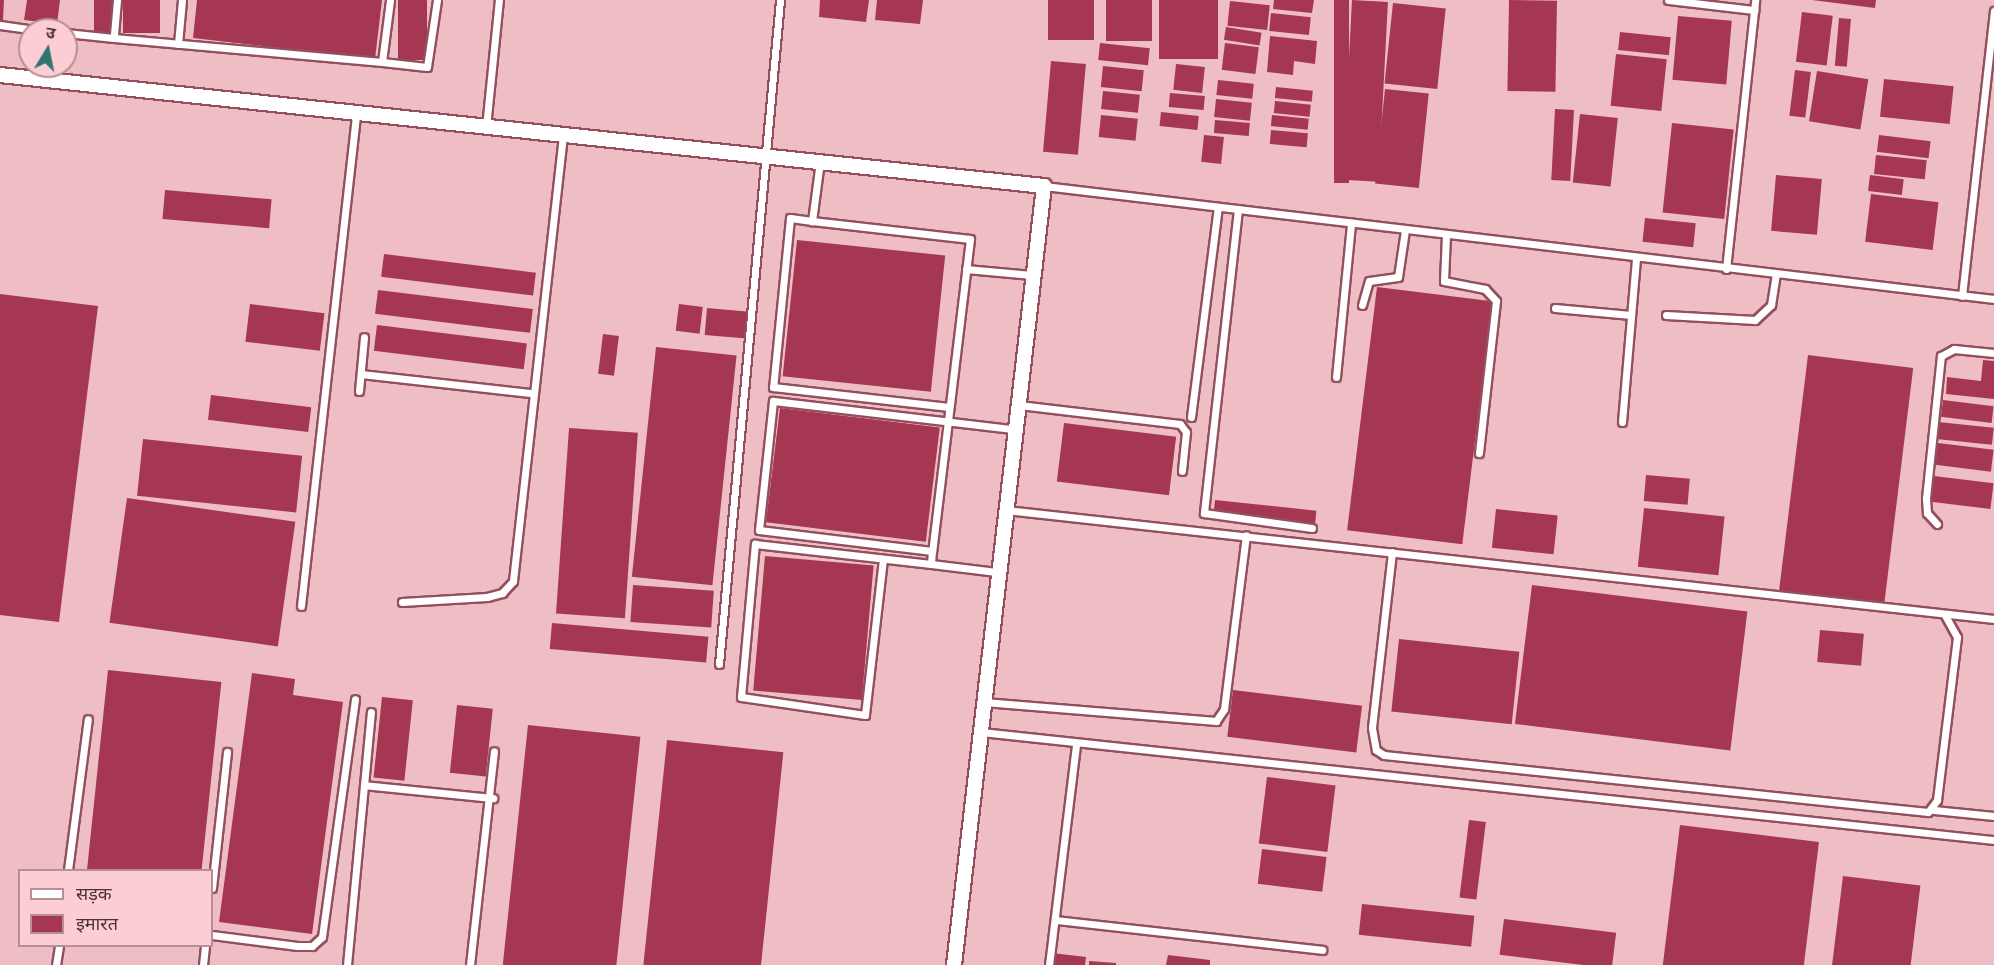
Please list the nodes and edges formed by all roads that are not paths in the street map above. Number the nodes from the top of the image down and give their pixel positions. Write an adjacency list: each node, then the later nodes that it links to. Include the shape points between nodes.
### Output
1 (117, 0): 14 (lane)
2 (182, 0): 15 (lane)
3 (390, 0): 16 (lane)
4 (437, 0): 16 (lane, via 427,67)
5 (500, 0): 19 (lane)
6 (780, 0): 21 (lane)
7 (1668, 0): 9 (lane)
8 (1755, 0): 9 (lane)
9 (1754, 10): 32 (lane)
10 (1994, 11): 35 (lane)
11 (0, 26): 12 (lane)
12 (18, 28)
13 (78, 34): 14 (lane)
14 (114, 38): 15 (lane)
15 (178, 44): 16 (lane)
16 (382, 62)
17 (0, 75): 18 (street)
18 (356, 115): 19 (street); 65 (lane)
19 (486, 127): 20 (street)
20 (563, 134): 21 (street); 46 (lane)
21 (768, 155): 22 (street); 68 (lane)
22 (820, 161): 23 (street); 26 (lane)
23 (1044, 186): 24 (lane); 33 (street)
24 (1218, 207): 25 (lane); 49 (lane)
25 (1238, 209): 27 (lane); 57 (lane, via 1204,513)
26 (812, 221): 31 (lane, via 970,239); 48 (lane, via 790,218 773,387)
27 (1351, 223): 28 (lane); 44 (lane)
28 (1405, 230): 29 (lane); 37 (lane, via 1398,276 1369,281)
29 (1446, 235): 30 (lane); 53 (lane, via 1444,281 1485,289 1496,301)
30 (1636, 258): 32 (lane); 39 (lane)
31 (966, 269): 33 (lane); 48 (lane)
32 (1726, 269): 34 (lane)
33 (1032, 275): 47 (street)
34 (1776, 275): 35 (lane); 40 (lane, via 1771,305 1755,320)
35 (1962, 296): 36 (lane)
36 (1994, 299)
37 (1362, 305)
38 (1555, 308): 39 (lane)
39 (1631, 315): 51 (lane)
40 (1666, 315)
41 (364, 337): 43 (lane)
42 (1994, 353): 56 (lane, via 1954,349 1941,356 1926,498 1927,513)
43 (361, 374): 45 (lane); 46 (lane)
44 (1336, 377)
45 (359, 391)
46 (530, 393): 64 (lane, via 509,588 463,600)
47 (1016, 404): 52 (street); 54 (lane, via 1180,424 1186,432)
48 (949, 407): 50 (lane)
49 (1191, 417)
50 (947, 422): 52 (lane); 59 (lane); 59 (lane, via 773,401 759,530)
51 (1622, 422)
52 (1013, 429): 55 (street)
53 (1479, 453)
54 (1182, 471)
55 (1004, 510): 58 (lane); 63 (street)
56 (1937, 524)
57 (1312, 528)
58 (1246, 535): 60 (lane); 70 (lane, via 1224,709 1216,721)
59 (932, 551): 62 (lane)
60 (1392, 552): 66 (lane); 79 (lane, via 1372,729 1376,750 1384,755 1915,813)
61 (884, 559): 61 (lane, via 755,544 741,697 865,715); 62 (lane)
62 (931, 564): 63 (lane)
63 (997, 572): 70 (street)
64 (402, 602)
65 (301, 606)
66 (1945, 615): 67 (lane); 79 (lane, via 1957,637)
67 (1994, 619)
68 (719, 664)
69 (355, 699): 85 (lane, via 322,937 312,946 297,946)
70 (984, 702): 73 (street)
71 (371, 712): 77 (lane)
72 (88, 719): 82 (lane)
73 (981, 732): 74 (lane); 93 (street)
74 (1076, 744): 81 (lane); 84 (lane)
75 (494, 751): 78 (lane)
76 (227, 752): 83 (lane)
77 (364, 784): 78 (lane); 91 (lane)
78 (493, 798): 92 (lane)
79 (1934, 810): 80 (lane)
80 (1994, 816)
81 (1994, 840)
82 (68, 869)
83 (213, 879)
84 (1056, 920): 88 (lane); 94 (lane)
85 (213, 935)
86 (59, 947): 89 (lane)
87 (205, 947): 90 (lane)
88 (1322, 950)
89 (56, 965)
90 (203, 965)
91 (347, 965)
92 (470, 965)
93 (954, 965)
94 (1049, 965)

